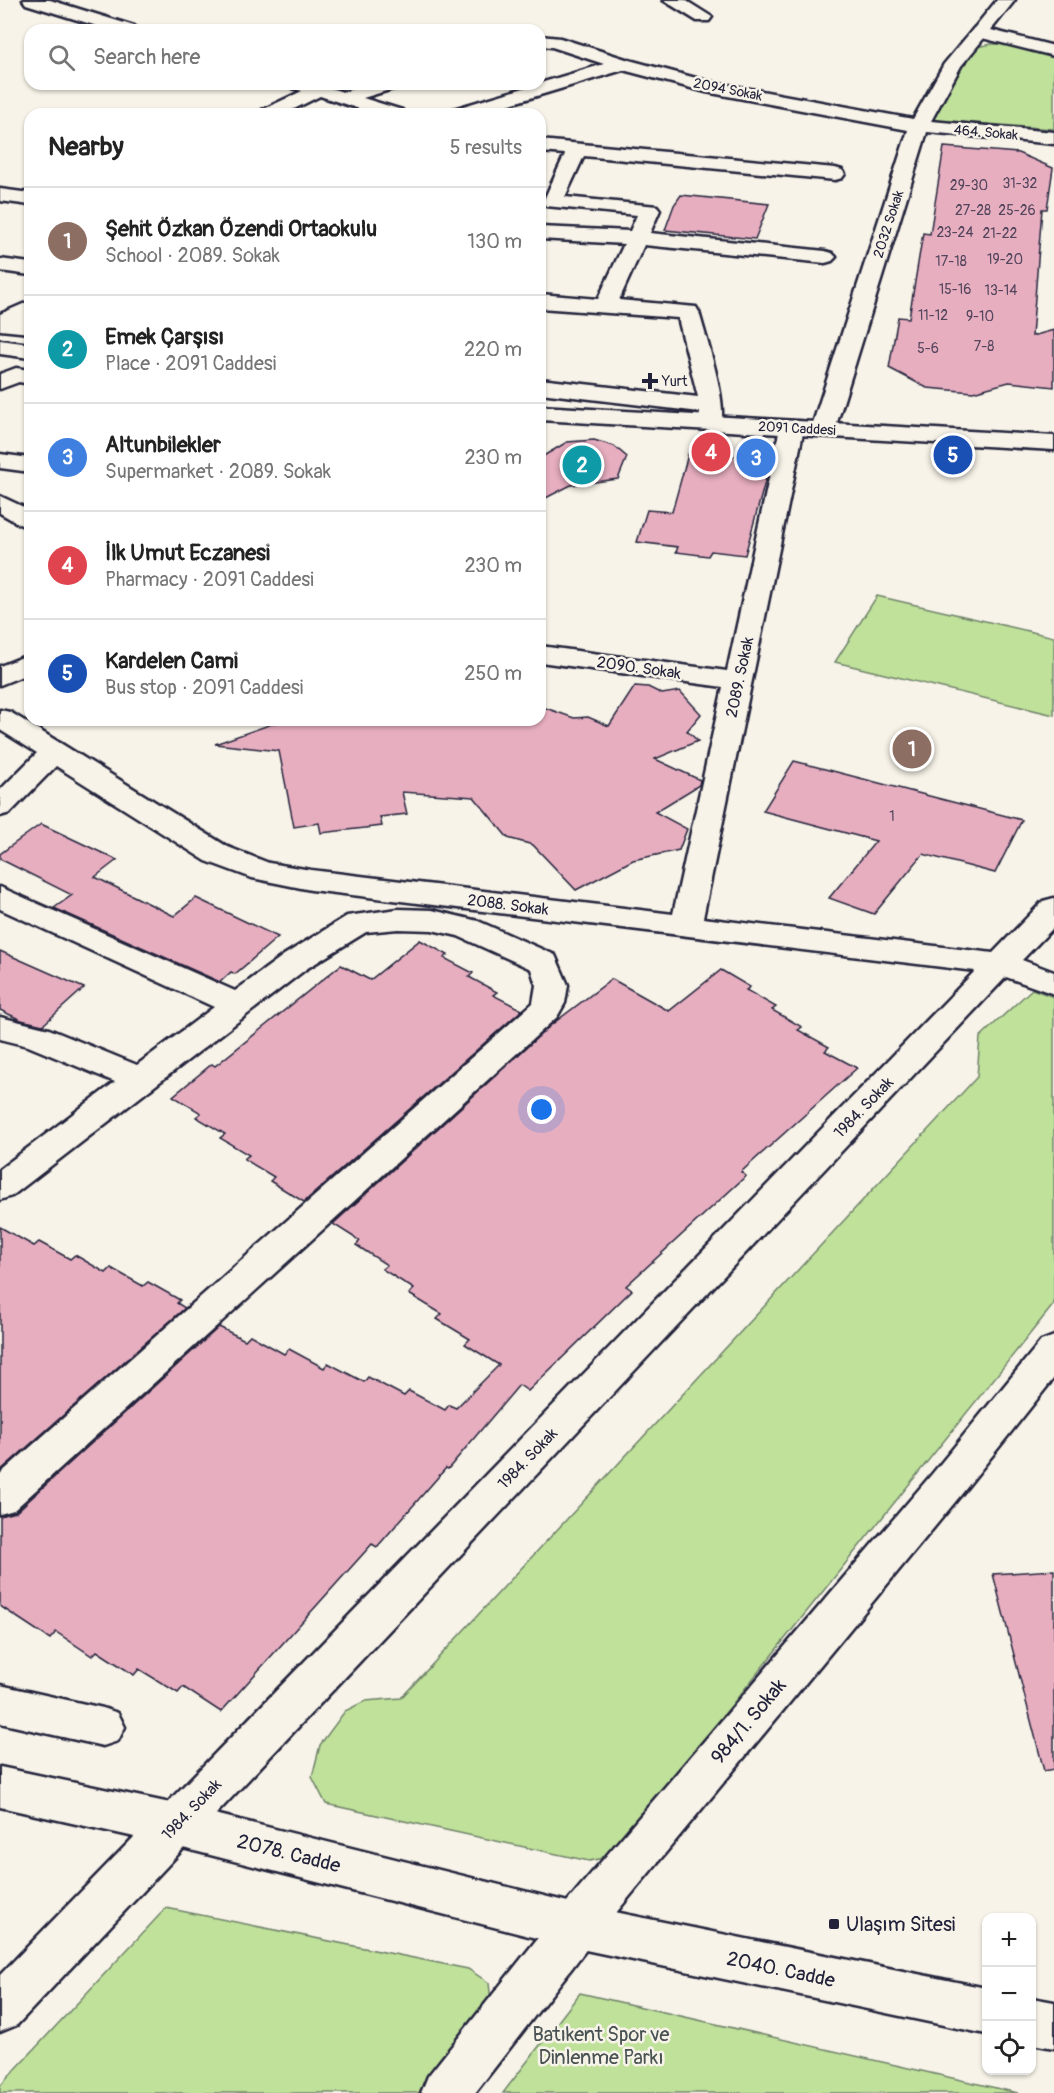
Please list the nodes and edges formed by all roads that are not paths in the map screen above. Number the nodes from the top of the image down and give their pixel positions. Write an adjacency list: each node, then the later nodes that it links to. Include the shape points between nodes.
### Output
1 (32, 0): 5 (street)
2 (672, 0): 4 (street)
3 (1006, 0): 6 (street, 2032 Sokak)
4 (703, 17)
5 (109, 24)
6 (980, 32): 8 (street); 18 (street, 2032 Sokak, via 953,64)
7 (546, 41): 9 (street, 2094 Sokak)
8 (1054, 51)
9 (623, 64): 10 (street); 18 (street, 2094 Sokak, via 697,84)
10 (546, 87)
11 (318, 90): 14 (street); 15 (street)
12 (369, 90): 14 (street)
13 (537, 90): 17 (street)
14 (343, 98): 16 (street)
15 (281, 108)
16 (376, 108)
17 (477, 108)
18 (919, 126): 19 (street, 464. Sokak); 44 (street, 2032 Sokak)
19 (1054, 138)
20 (546, 147): 21 (street)
21 (577, 150): 22 (street); 24 (street)
22 (835, 174)
23 (546, 181): 24 (street)
24 (562, 182): 28 (street, via 553,202 650,210)
25 (0, 195): 26 (street)
26 (24, 198)
27 (546, 233): 28 (street)
28 (637, 238): 29 (street); 34 (street)
29 (825, 257)
30 (0, 266): 31 (street)
31 (24, 268)
32 (24, 300): 35 (street)
33 (546, 301): 34 (street)
34 (605, 306): 42 (street, via 688,312)
35 (0, 311)
36 (24, 311): 37 (street, via 0,323)
37 (24, 325)
38 (24, 376): 39 (street, via 16,375)
39 (0, 382)
40 (546, 387): 42 (street)
41 (546, 414): 42 (street, 2091 Caddesi)
42 (712, 414): 43 (street, 2091 Caddesi)
43 (792, 428): 44 (street, 2091 Caddesi); 53 (street, 2089. Sokak)
44 (823, 429): 45 (street, 2091 Caddesi)
45 (1054, 443)
46 (0, 461): 47 (street)
47 (24, 464)
48 (0, 503): 49 (street)
49 (24, 517)
50 (546, 655): 53 (street, 2090. Sokak)
51 (24, 665): 52 (street)
52 (0, 677)
53 (738, 681): 59 (street, 2089. Sokak)
54 (0, 718): 55 (street, 2088. Sokak)
55 (54, 752): 56 (street); 59 (street, 2088. Sokak, via 217,854 263,871)
56 (0, 807)
57 (0, 897): 62 (street)
58 (1054, 908): 60 (street, 1984. Sokak)
59 (686, 926): 60 (street, 2088. Sokak)
60 (1000, 964): 61 (street, 2088. Sokak); 71 (street, 1984. Sokak)
61 (1054, 983)
62 (238, 1005): 64 (street); 67 (street, via 295,962 358,923 398,919 432,920 467,928 544,962 553,981 546,1008)
63 (0, 1028): 64 (street, via 37,1037)
64 (141, 1080): 65 (street)
65 (0, 1186)
66 (1054, 1351): 72 (street, 984/1. Sokak, via 939,1495)
67 (0, 1498)
68 (0, 1704): 69 (street)
69 (104, 1727)
70 (0, 1787): 71 (street, 2078. Cadde)
71 (175, 1825): 72 (street, 2078. Cadde); 73 (street, 1984. Sokak)
72 (576, 1926): 74 (street, 2040. Cadde); 77 (street, 984/1. Sokak)
73 (0, 2008)
74 (982, 2010)
75 (1036, 2022): 76 (street)
76 (1054, 2025)
77 (445, 2093)

